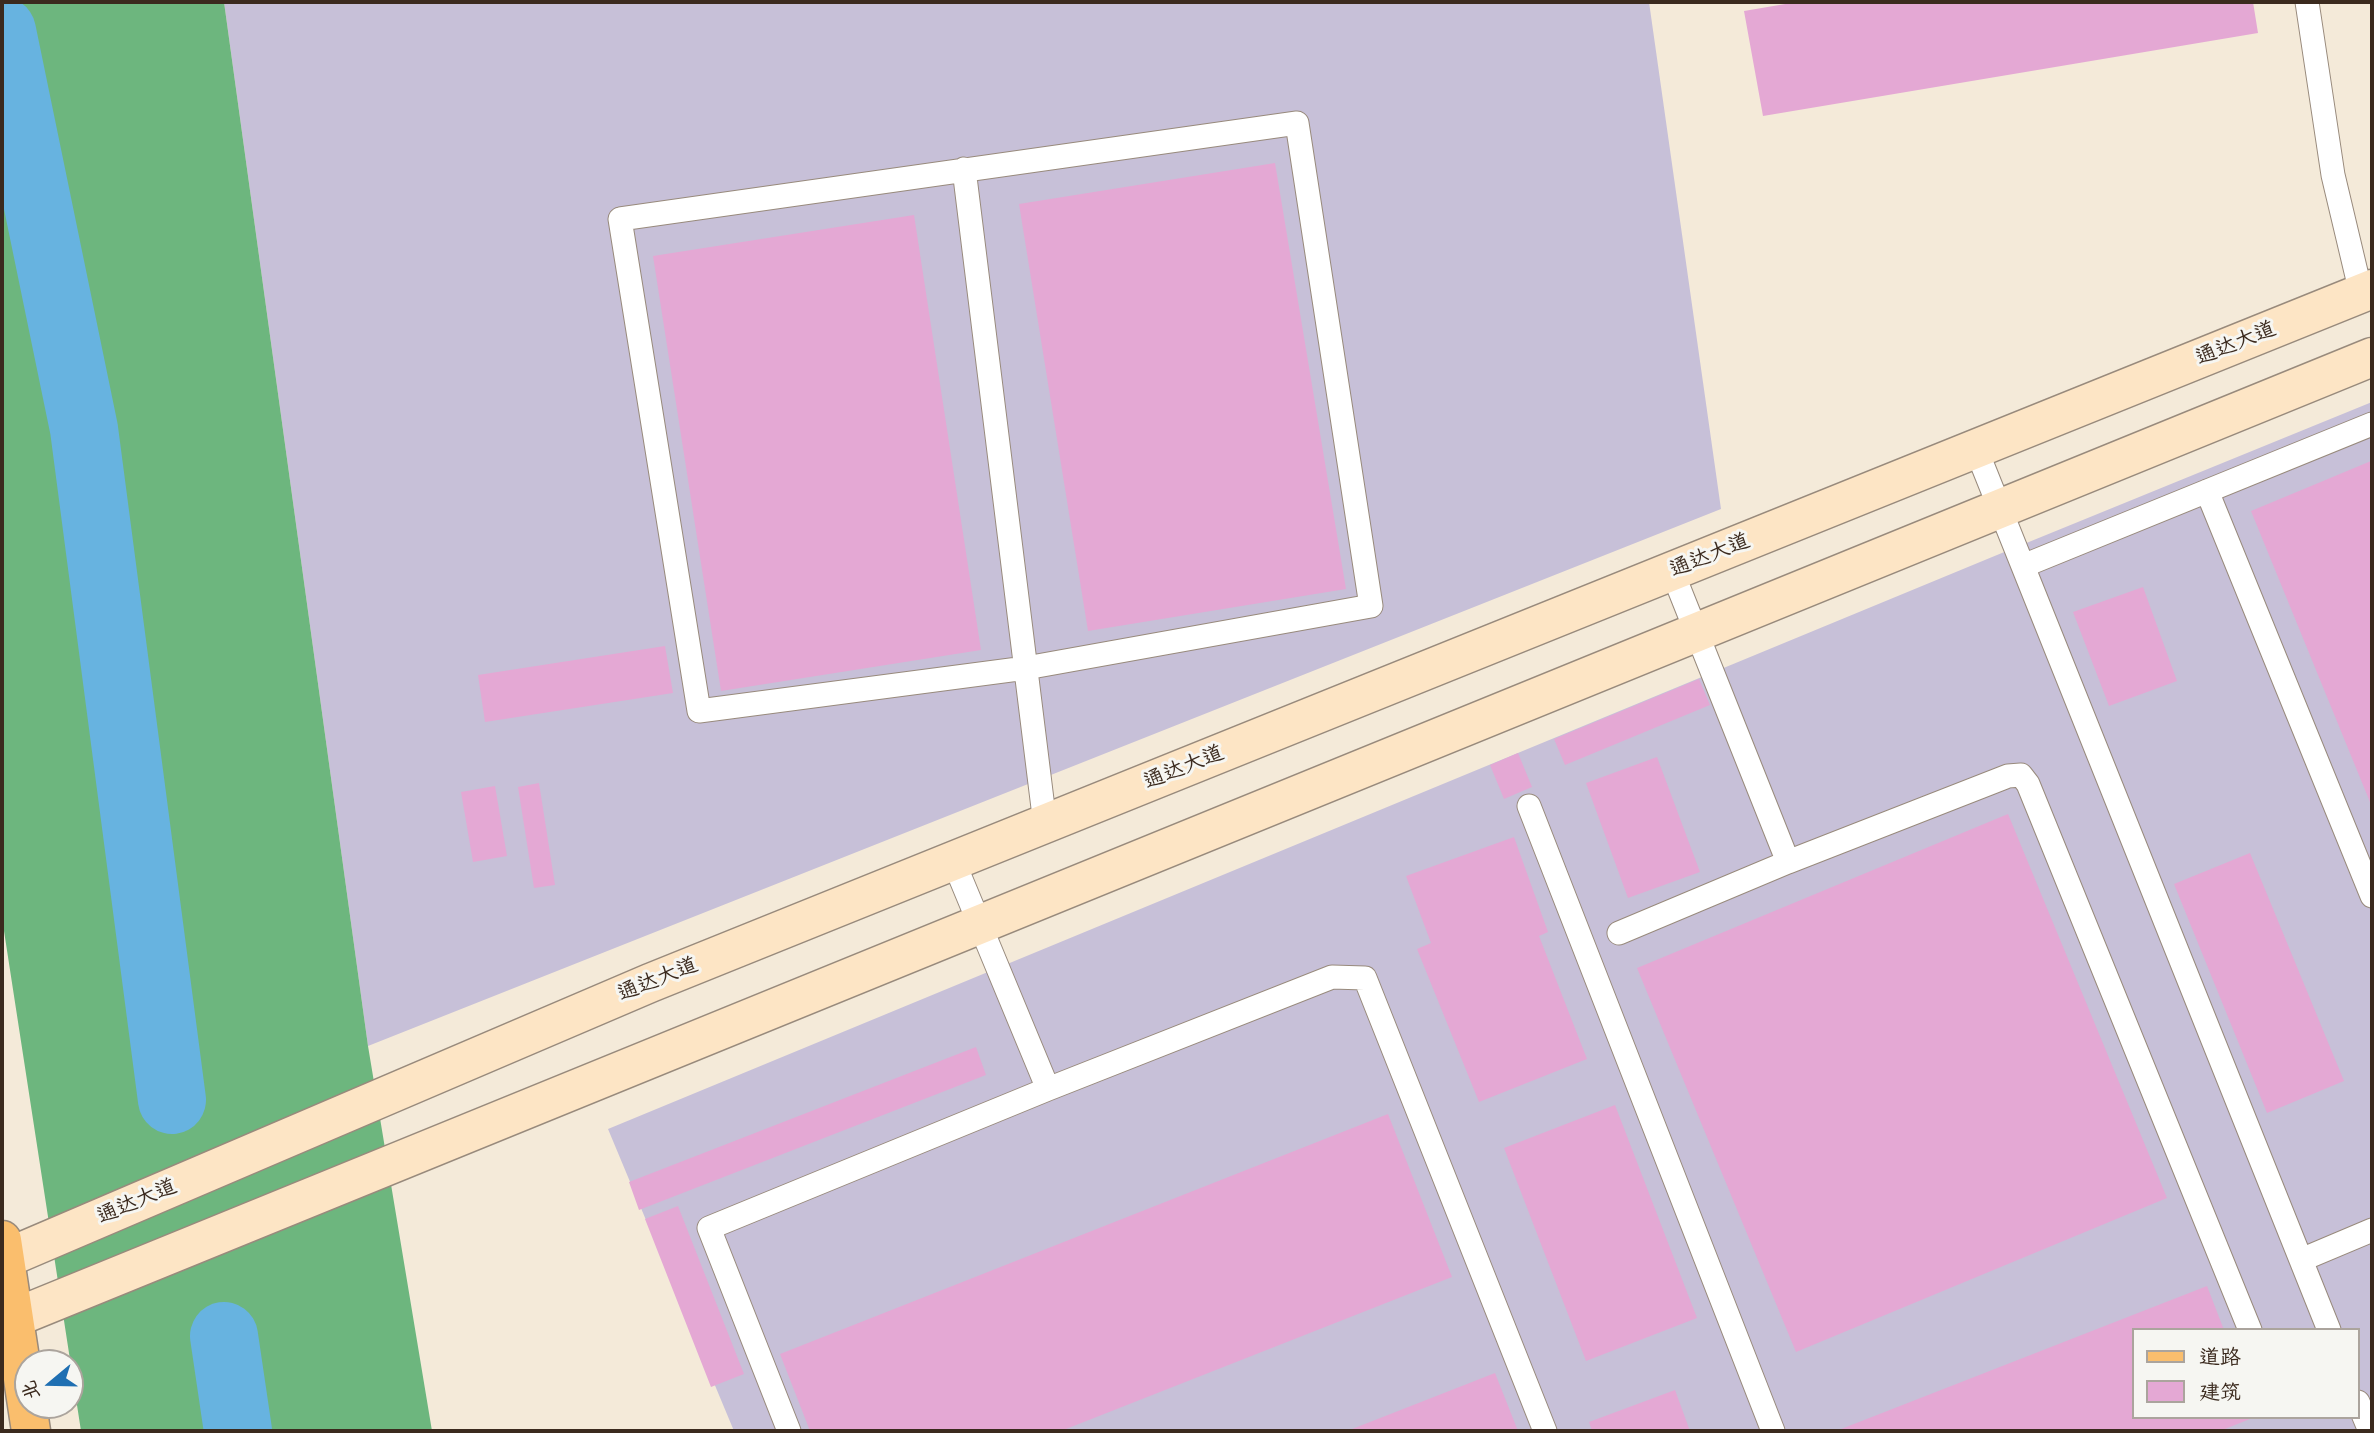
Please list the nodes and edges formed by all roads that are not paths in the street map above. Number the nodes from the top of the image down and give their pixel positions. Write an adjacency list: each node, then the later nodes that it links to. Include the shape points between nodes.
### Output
1 (2307, 2): 3 (lane, via 2333,174)
2 (964, 169): 12 (lane); 12 (lane, via 620,219 699,710); 12 (lane, via 1297,123 1371,606)
3 (2367, 291): 6 (main road, 通达大道)
4 (2372, 357): 8 (main road)
5 (2372, 424): 7 (lane)
6 (1976, 449): 8 (lane); 10 (main road, 通达大道)
7 (2207, 491): 9 (lane); 17 (lane)
8 (2000, 509): 9 (lane); 11 (main road)
9 (2023, 566): 23 (lane)
10 (1672, 571): 11 (lane); 14 (main road, 通达大道)
11 (1696, 632): 16 (lane); 18 (main road)
12 (1026, 668): 14 (lane)
13 (1529, 806): 31 (lane)
14 (1045, 824): 15 (main road, 通达大道)
15 (953, 860): 18 (lane); 22 (main road, 通达大道)
16 (1788, 862): 19 (lane); 25 (lane, via 2008,776 2021,775)
17 (2372, 896)
18 (980, 924): 20 (lane); 24 (main road)
19 (1619, 933)
20 (1048, 1089): 29 (lane, via 709,1228); 30 (lane, via 1332,977 1365,978)
21 (2372, 1230): 23 (lane)
22 (3, 1253): 24 (main road)
23 (2301, 1260): 26 (lane)
24 (8, 1321): 28 (main road)
25 (2249, 1328)
26 (2328, 1328)
27 (2360, 1407): 32 (lane)
28 (31, 1431)
29 (789, 1431)
30 (1545, 1431)
31 (1773, 1431)
32 (2370, 1431)

